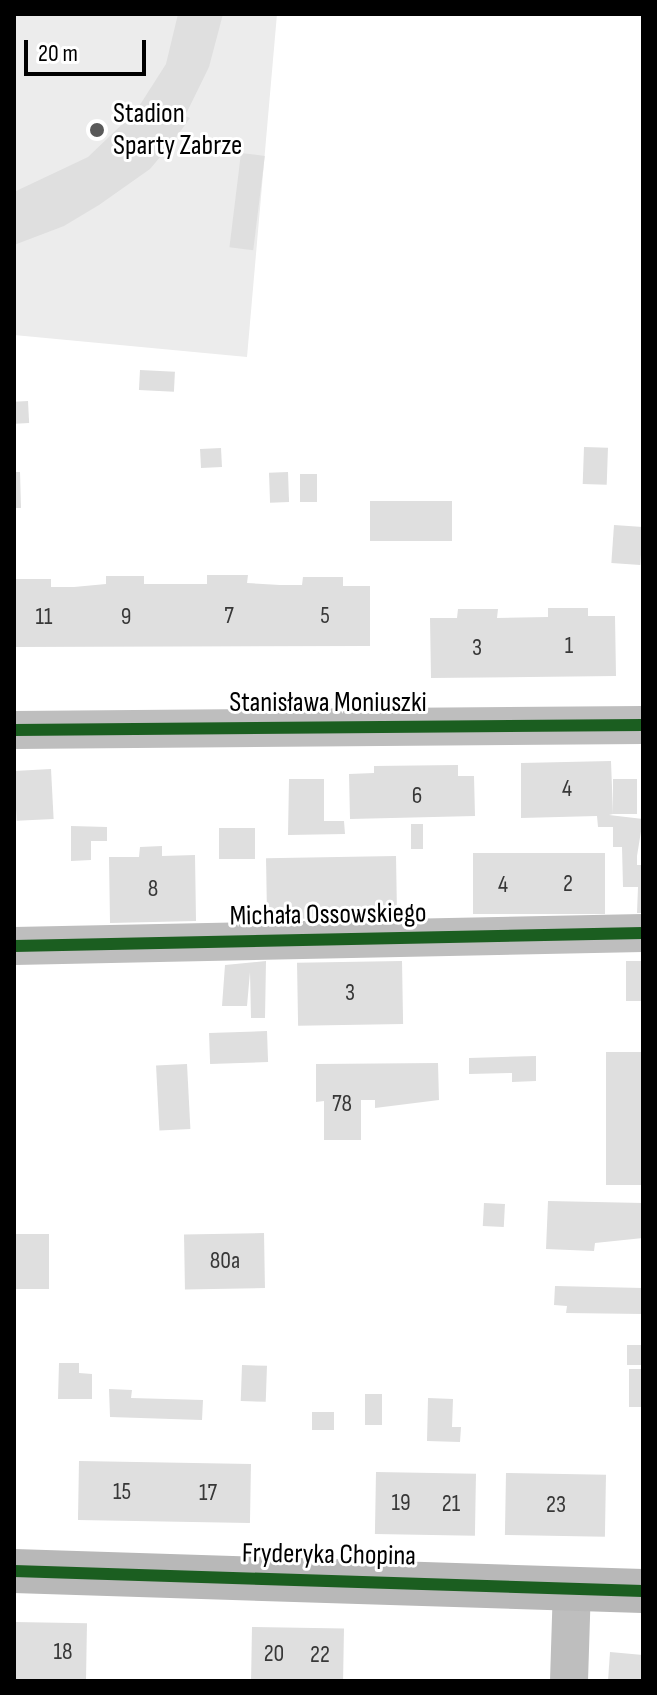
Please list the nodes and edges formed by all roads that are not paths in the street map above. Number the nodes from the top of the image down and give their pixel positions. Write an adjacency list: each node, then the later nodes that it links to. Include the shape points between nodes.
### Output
1 (643, 725): 2 (street, Stanisława Moniuszki)
2 (14, 730)
3 (643, 933): 4 (street, Michała Ossowskiego)
4 (14, 946)
5 (14, 1571): 6 (street, Fryderyka Chopina)
6 (572, 1587): 7 (street, Fryderyka Chopina); 8 (street)
7 (643, 1591)
8 (569, 1681)

